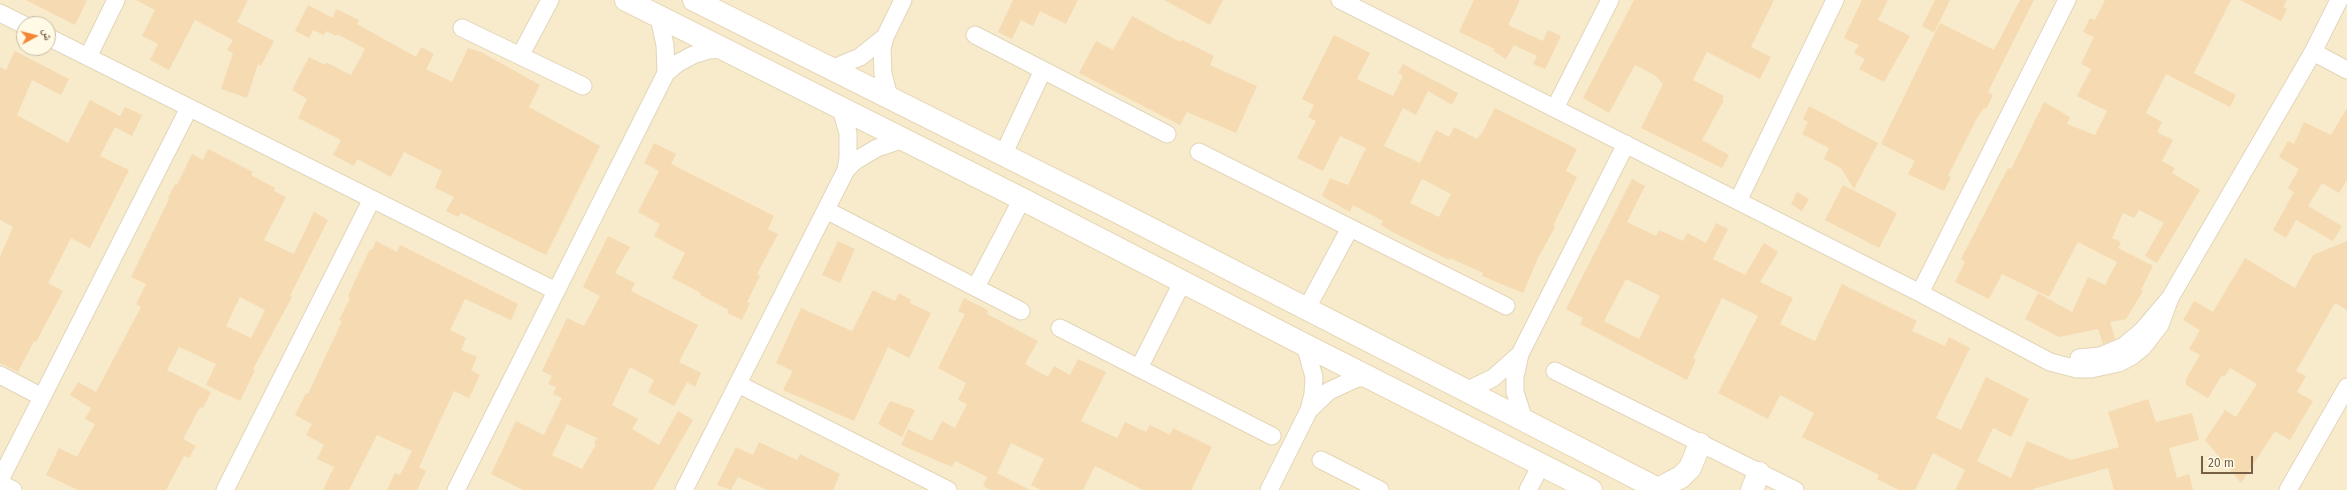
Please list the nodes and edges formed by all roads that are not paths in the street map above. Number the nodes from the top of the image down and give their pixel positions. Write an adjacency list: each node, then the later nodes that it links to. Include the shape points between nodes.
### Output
1 (116, 0): 22 (street)
2 (550, 0): 21 (street)
3 (626, 0): 12 (main road)
4 (694, 0): 11 (main road)
5 (903, 0): 17 (street)
6 (1340, 0): 30 (street)
7 (1610, 0): 30 (street)
8 (1835, 0): 40 (street)
9 (2068, 0): 47 (street)
10 (2339, 0): 20 (street)
11 (713, 5): 23 (main road)
12 (659, 17): 19 (main road); 26 (street, via 665,45)
13 (2, 18): 14 (street)
14 (16, 22)
15 (462, 28): 21 (street)
16 (975, 35): 24 (street)
17 (885, 37): 23 (street, via 860,57); 28 (street, via 882,61)
18 (56, 41): 22 (street)
19 (726, 50): 26 (street, via 709,50 693,55); 31 (main road)
20 (2313, 52): 25 (street); 48 (street)
21 (520, 56): 27 (street)
22 (88, 57): 29 (street)
23 (831, 69): 28 (main road)
24 (1043, 70): 32 (street); 36 (street)
25 (2347, 70)
26 (666, 73): 46 (street)
27 (583, 86)
28 (889, 97): 36 (main road)
29 (189, 108): 39 (street); 63 (street)
30 (1555, 108): 34 (street)
31 (841, 109): 33 (main road); 37 (street, via 848,133)
32 (1167, 134)
33 (901, 140): 37 (street, via 877,148); 38 (main road)
34 (1626, 144): 40 (street); 55 (street)
35 (1199, 152): 43 (street)
36 (1003, 155): 42 (main road)
37 (846, 170): 41 (street)
38 (1022, 198): 42 (main road, via 1044,200 1104,226 1114,222); 44 (main road); 45 (street)
39 (372, 199): 46 (street); 76 (street)
40 (1738, 201): 47 (street)
41 (826, 210): 45 (street); 60 (street)
42 (1114, 210): 50 (main road)
43 (1350, 228): 49 (street); 50 (street)
44 (1182, 282): 53 (main road); 56 (street)
45 (976, 288): 51 (street)
46 (556, 291): 77 (street)
47 (1920, 293): 54 (street)
48 (2170, 298): 54 (street, via 2143,330 2124,346 2112,352 2089,358 2074,358); 54 (street, via 2160,325 2152,336 2137,352 2119,363 2091,370 2077,369 2050,362)
49 (1506, 306)
50 (1307, 308): 61 (main road)
51 (1021, 311)
52 (1060, 328): 56 (street)
53 (1305, 346): 59 (main road); 64 (street, via 1314,377)
54 (2022, 347)
55 (1520, 354): 61 (street, via 1493,378); 65 (street, via 1515,392)
56 (1139, 368): 66 (street)
57 (1555, 371): 67 (street)
58 (0, 375): 63 (street)
59 (1368, 376): 64 (street, via 1348,381 1329,391); 69 (main road)
60 (738, 384): 73 (street); 78 (street)
61 (1466, 390): 65 (main road)
62 (2346, 391): 85 (street)
63 (42, 397): 70 (street)
64 (1309, 410): 80 (street)
65 (1524, 420): 74 (main road)
66 (1272, 436)
67 (1700, 444): 71 (street); 74 (main road, via 1697,456 1686,473)
68 (1321, 460): 81 (street)
69 (1541, 465): 82 (street); 83 (main road)
70 (0, 480)
71 (1756, 482): 84 (street)
72 (0, 483): 75 (street)
73 (919, 484): 79 (street)
74 (1659, 489)
75 (13, 490)
76 (225, 490)
77 (456, 490)
78 (684, 490)
79 (948, 490)
80 (1269, 490)
81 (1380, 490)
82 (1528, 490)
83 (1591, 490)
84 (1795, 490)
85 (2288, 490)

